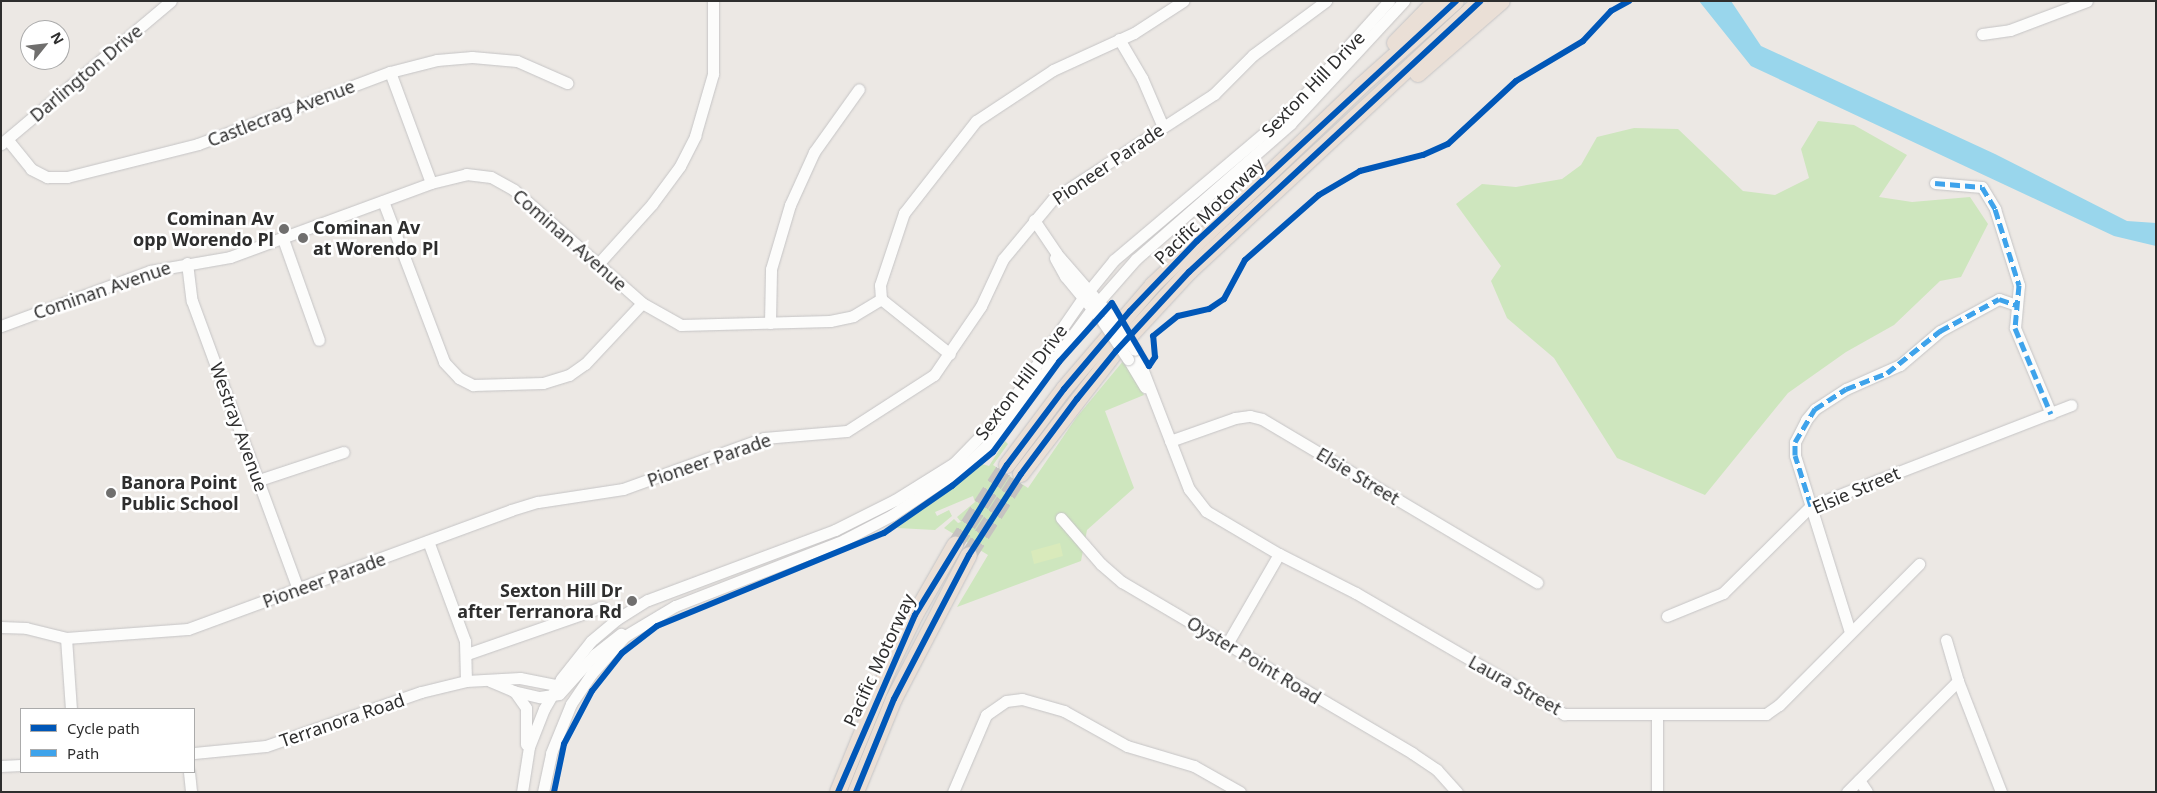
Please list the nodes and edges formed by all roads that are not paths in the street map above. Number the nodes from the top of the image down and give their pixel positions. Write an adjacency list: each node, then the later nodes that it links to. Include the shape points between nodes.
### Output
1 (171, 1): 19 (street, Darlington Drive)
2 (713, 1): 27 (street, via 713,74 695,136 680,166 652,204)
3 (1183, 1): 13 (street, via 1144,28)
4 (1326, 1): 18 (street, Pioneer Parade, via 1253,55 1214,94)
5 (1389, 1): 28 (street, Sexton Hill Drive, via 1294,107 1237,159 1130,245)
6 (1404, 1): 31 (street, Sexton Hill Drive, via 1296,119 1163,232)
7 (1436, 1): 16 (highway, via 1399,38)
8 (1456, 1): 16 (highway, Pacific Motorway)
9 (1481, 1): 20 (highway, Pacific Motorway)
10 (1502, 1): 20 (highway, via 1322,155)
11 (2087, 1): 12 (street, via 2010,30)
12 (1982, 34)
13 (1119, 39): 18 (street, via 1142,78); 29 (street, via 1053,70 968,129 904,213 880,285)
14 (390, 72): 15 (street, Castlecrag Avenue, via 437,60 472,57 517,61); 19 (street, Castlecrag Avenue, via 198,144 72,176 47,177 31,169); 21 (street)
15 (567, 83)
16 (1361, 86): 41 (highway, Pacific Motorway, via 1153,285 1064,389)
17 (859, 89): 33 (street, via 814,152 790,205 771,269)
18 (1163, 127): 24 (street, Pioneer Parade, via 1053,199)
19 (4, 142)
20 (1302, 164): 42 (highway, Pacific Motorway, via 1146,317 1077,399)
21 (431, 183): 23 (street, Cominan Avenue); 27 (street, Cominan Avenue, via 466,174 491,177 524,198)
22 (1935, 183): 32 (street, via 1982,187 1995,210 2016,270 2019,285)
23 (383, 201): 25 (street, Cominan Avenue); 30 (street, via 444,362 459,378 473,385 543,383 569,375 586,364)
24 (1034, 220): 28 (street, Laura Street, via 1051,244 1063,273); 36 (street, Pioneer Parade, via 1003,259 981,306)
25 (283, 239): 26 (street, Cominan Avenue, via 223,259); 35 (street)
26 (187, 264): 34 (street, Cominan Avenue, via 150,271); 43 (street, Westray Avenue, via 192,300)
27 (598, 264): 30 (street, Cominan Avenue)
28 (1086, 293): 31 (street, Laura Street); 66 (street, Sexton Hill Drive, via 1004,412 978,442 944,471 835,530 648,600 617,619 591,642)
29 (881, 299): 33 (street, Cominan Avenue, via 860,313 841,319); 36 (street)
30 (642, 303): 33 (street, Cominan Avenue, via 680,325)
31 (1096, 305): 39 (street, Laura Street, bridge, via 1132,354); 56 (street, Sexton Hill Drive, via 1000,433 939,486 844,540 674,606)
32 (2016, 305): 38 (street, via 2016,328); 44 (street, via 1999,299 1940,331 1887,373 1846,389 1815,409 1795,442 1795,455)
33 (770, 323)
34 (1, 326)
35 (319, 340)
36 (950, 354): 46 (street, Pioneer Parade, via 928,380 847,431 764,438 623,489 538,502)
37 (2070, 404): 38 (street, Elsie Street)
38 (2050, 414): 44 (street, Elsie Street)
39 (1170, 441): 48 (street, Laura Street, via 1197,502 1214,516); 51 (street, Elsie Street, via 1235,418 1250,416 1262,419)
40 (343, 452): 43 (street)
41 (1007, 465)
42 (1021, 474)
43 (259, 480): 52 (street, Westray Avenue)
44 (1811, 506): 54 (street, Elsie Street, via 1722,593); 57 (street)
45 (1060, 518): 60 (street, Oyster Point Road, via 1101,564 1122,582)
46 (428, 542): 52 (street, Pioneer Parade); 61 (street)
47 (956, 545): 70 (highway, Pacific Motorway, via 915,615)
48 (1279, 554): 60 (street); 68 (street, Laura Street, via 1356,592 1554,711 1580,716)
49 (969, 555): 70 (highway, Pacific Motorway)
50 (1919, 564): 57 (street, Laura Street)
51 (1537, 582)
52 (298, 589): 58 (street, Pioneer Parade, via 188,629)
53 (602, 607): 61 (street)
54 (1667, 616)
55 (1, 627): 58 (street, Pioneer Parade, via 26,628)
56 (634, 629): 66 (street, via 602,647); 69 (street, Sexton Hill Drive, via 592,673)
57 (1850, 632): 68 (street, Laura Street, via 1780,705 1766,714)
58 (66, 638): 67 (street)
59 (1946, 640): 64 (street)
60 (1227, 644): 84 (street, Oyster Point Road, via 1412,753 1437,770)
61 (467, 654): 62 (street)
62 (466, 681): 63 (street, Terranora Road); 71 (street, Terranora Road, via 421,692 272,744)
63 (489, 681): 65 (street, Terranora Road); 66 (street, Terranora Road, via 520,678)
64 (1958, 681): 76 (street); 88 (street)
65 (513, 691): 66 (street, Terranora Road); 74 (street, via 522,699 527,711)
66 (555, 692): 69 (street); 74 (street, Sexton Hill Drive, via 532,739)
67 (71, 708)
68 (1656, 715): 85 (street)
69 (564, 720): 79 (street, Sexton Hill Drive, via 551,753)
70 (869, 735): 80 (highway, Pacific Motorway); 81 (highway, Pacific Motorway)
71 (195, 753)
72 (20, 765): 73 (street)
73 (1, 766)
74 (524, 770): 78 (street, Sexton Hill Drive)
75 (189, 773): 77 (street)
76 (1859, 780): 86 (street); 87 (street)
77 (190, 792)
78 (522, 792)
79 (543, 792)
80 (838, 792)
81 (856, 792)
82 (954, 792): 83 (street, via 967,753 986,715 1006,701 1022,699 1064,711 1127,746 1194,766)
83 (1240, 792)
84 (1457, 792)
85 (1657, 792)
86 (1847, 792)
87 (1867, 792)
88 (2001, 792)

